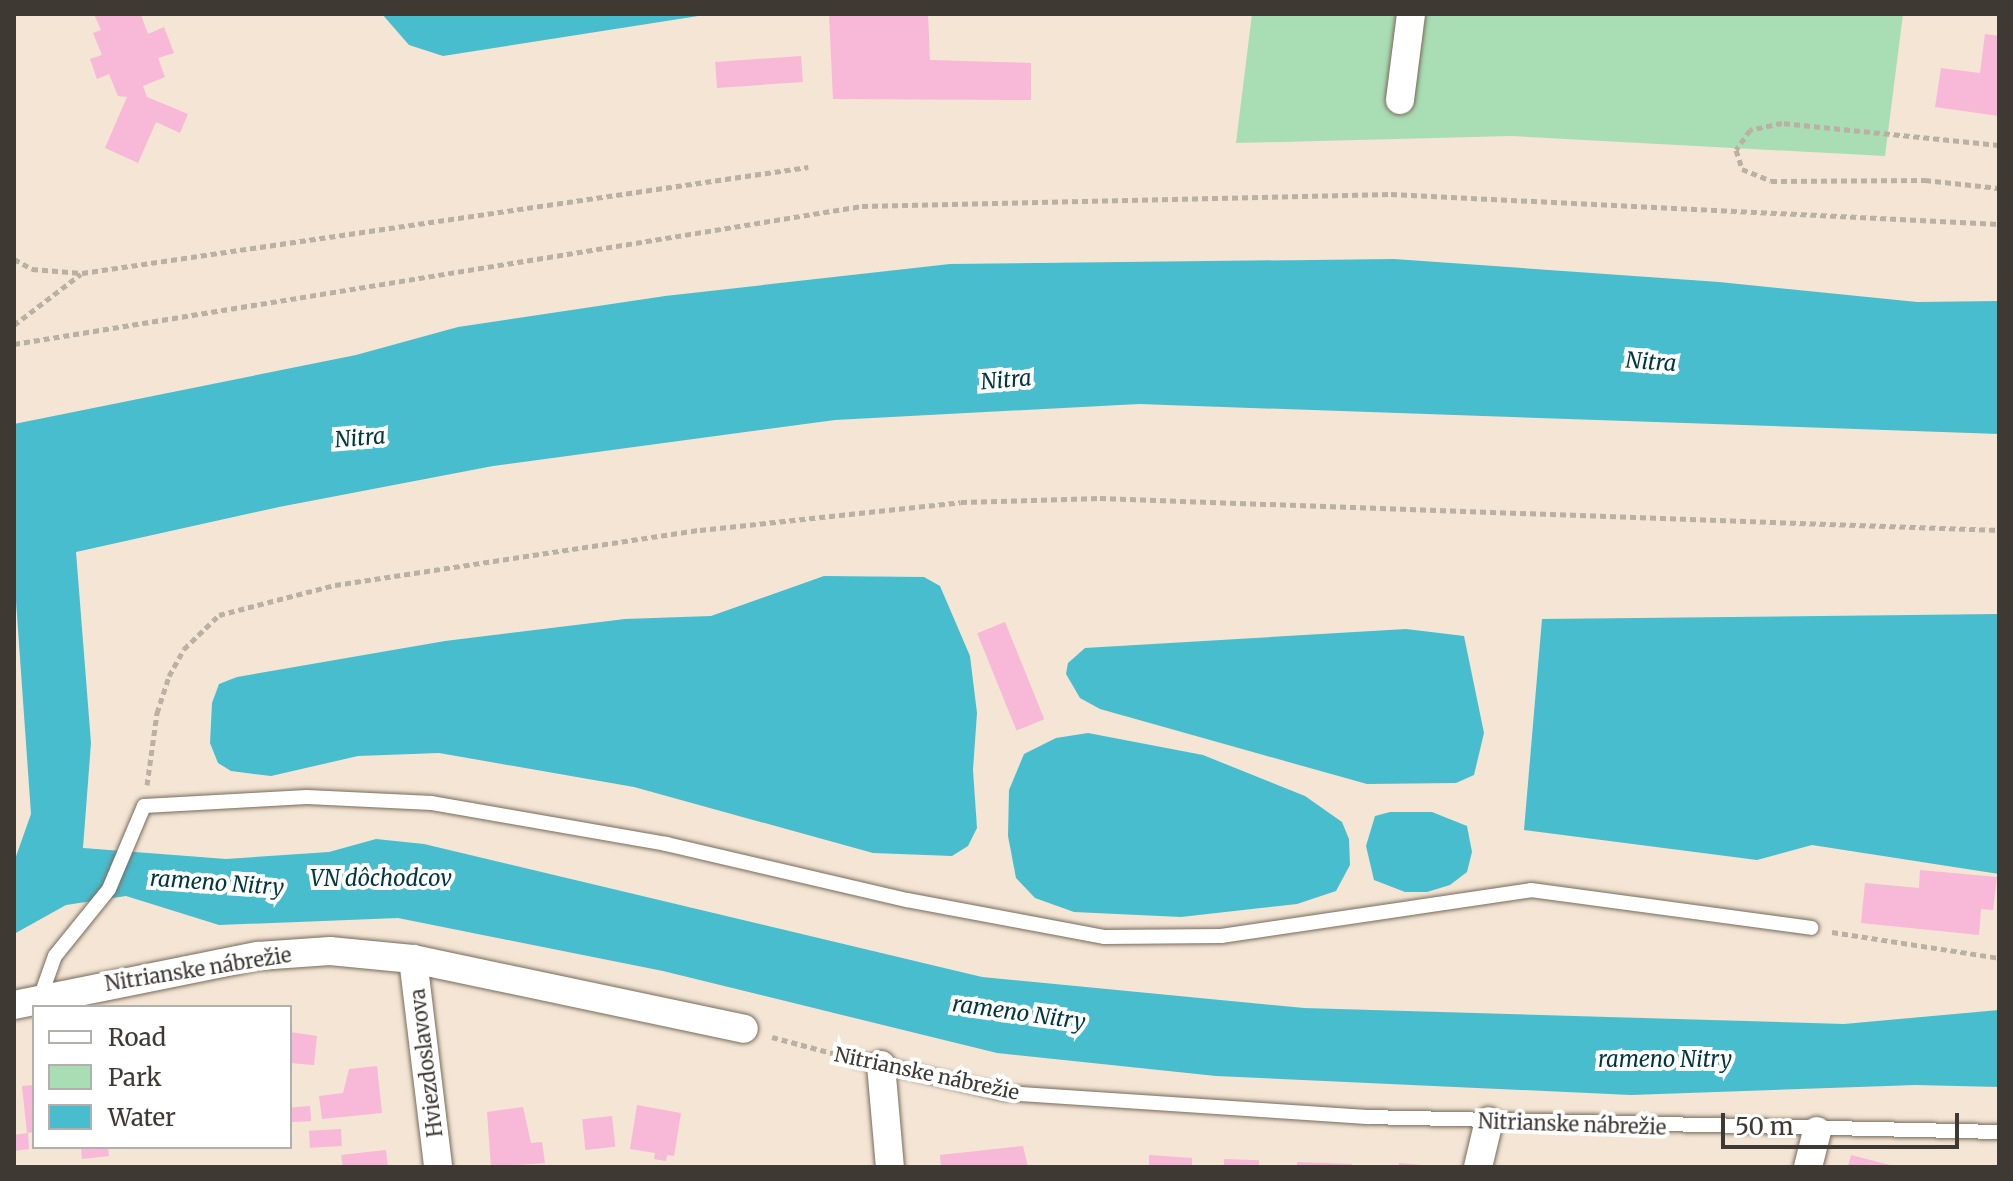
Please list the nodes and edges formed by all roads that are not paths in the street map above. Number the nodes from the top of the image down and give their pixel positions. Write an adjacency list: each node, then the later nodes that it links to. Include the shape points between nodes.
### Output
1 (1411, 14): 2 (street)
2 (1400, 100)
3 (1811, 928): 5 (lane, via 1531,890 1221,936 1104,937 907,900 666,844 432,803 307,797 144,806 109,889 55,956)
4 (413, 959): 5 (street, Nitrianske nábrežie, via 330,951 258,956); 7 (street, Nitrianske nábrežie); 12 (street, Hviezdoslavova)
5 (41, 995): 6 (street, Nitrianske nábrežie)
6 (14, 1005)
7 (744, 1029)
8 (868, 1062): 9 (lane, Nitrianske nábrežie, via 1005,1093); 13 (street)
9 (1489, 1121): 10 (lane, Nitrianske nábrežie); 14 (street)
10 (1817, 1131): 11 (lane, Nitrianske nábrežie, via 1883,1126); 15 (street)
11 (1999, 1132)
12 (438, 1167)
13 (890, 1167)
14 (1478, 1167)
15 (1808, 1167)

